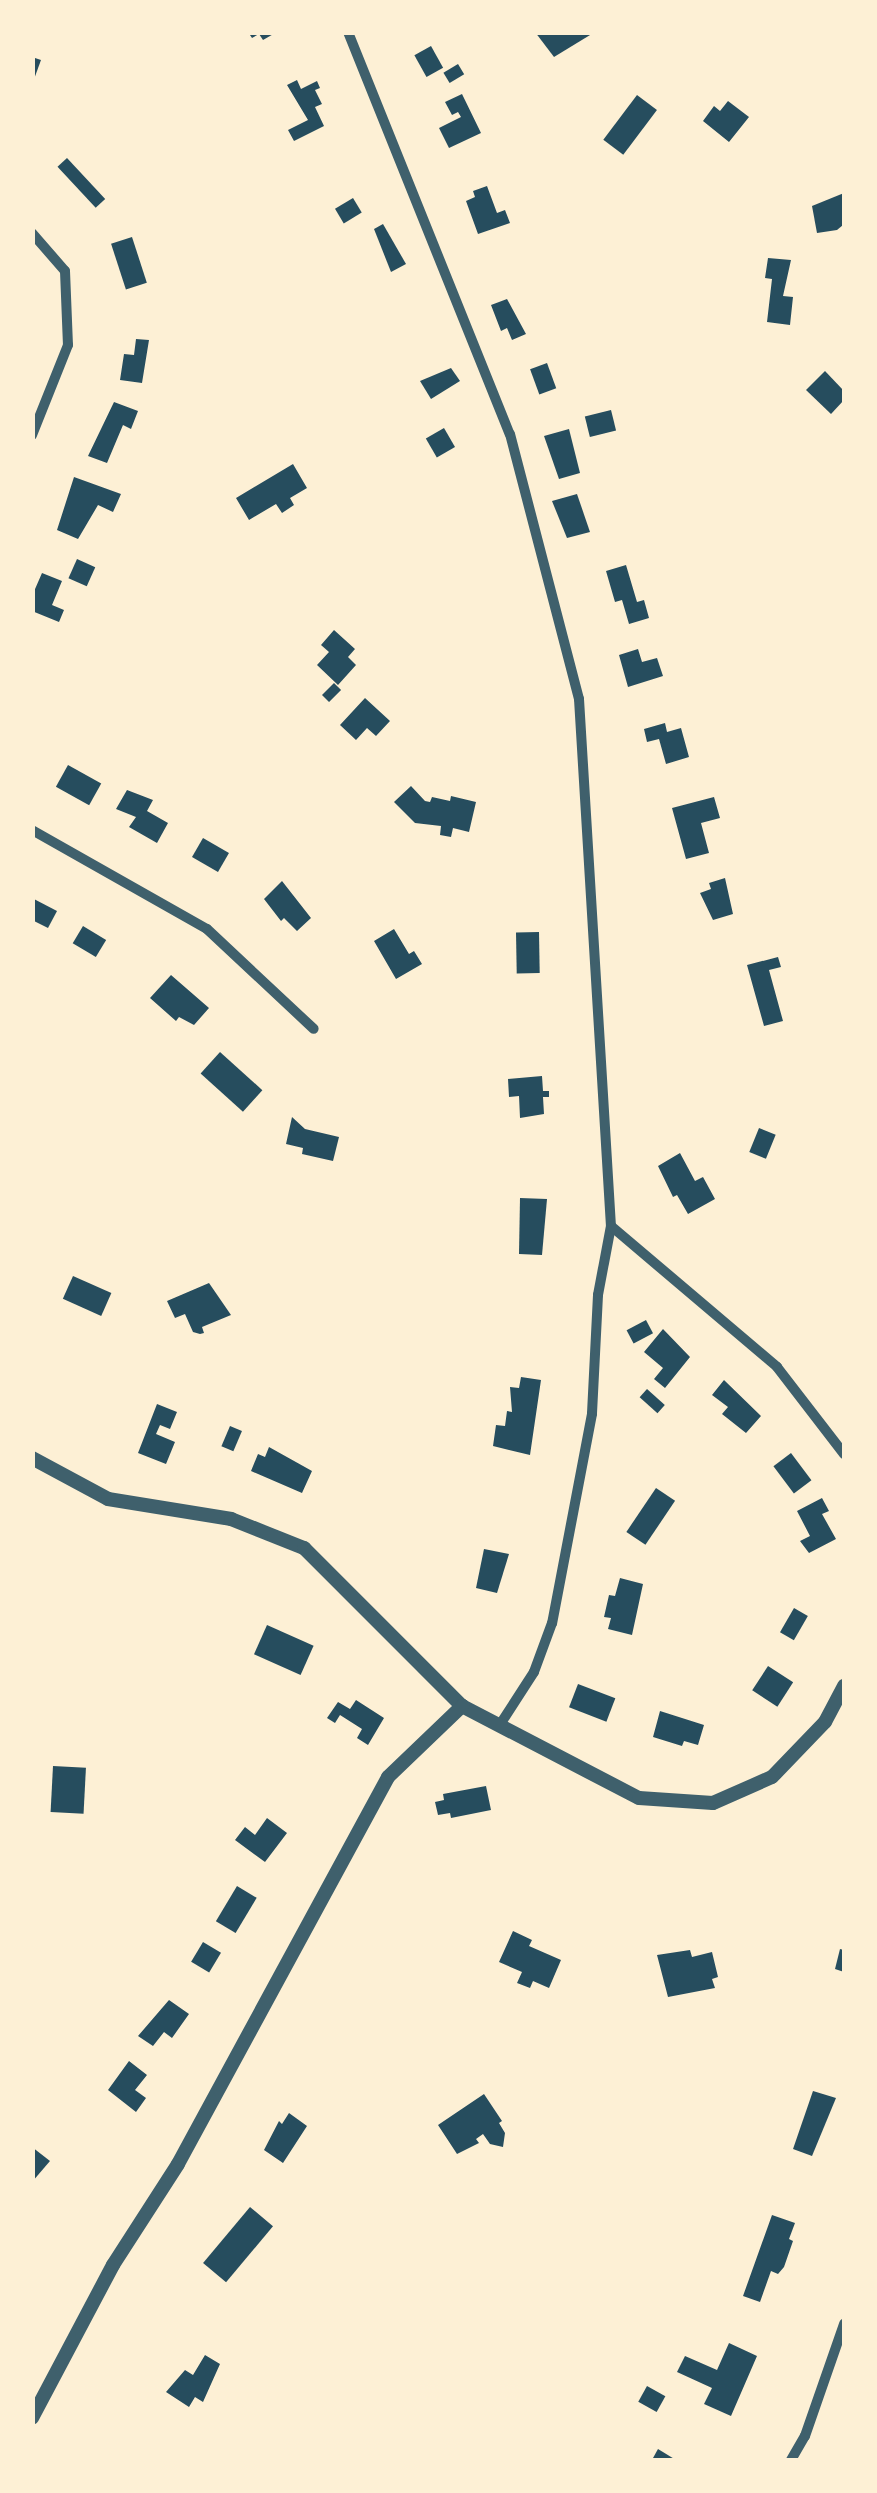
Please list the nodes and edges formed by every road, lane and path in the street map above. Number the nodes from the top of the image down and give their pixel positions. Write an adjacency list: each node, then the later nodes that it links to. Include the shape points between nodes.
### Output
1 (348, 32): 6 (street, via 510,434 579,699)
2 (32, 233): 3 (street, via 65,271 68,346)
3 (32, 435)
4 (32, 830): 5 (street, via 207,929)
5 (314, 1029)
6 (610, 1226): 7 (street, via 777,1366); 11 (street, via 598,1295 592,1414 552,1622 534,1672)
7 (844, 1454)
8 (32, 1458): 10 (street, via 108,1499 232,1519 304,1548)
9 (844, 1686): 11 (street, via 825,1722 772,1777 713,1803 639,1798)
10 (462, 1706): 11 (street); 13 (street, via 388,1777)
11 (501, 1723)
12 (844, 2324): 14 (street)
13 (32, 2418)
14 (791, 2460)

